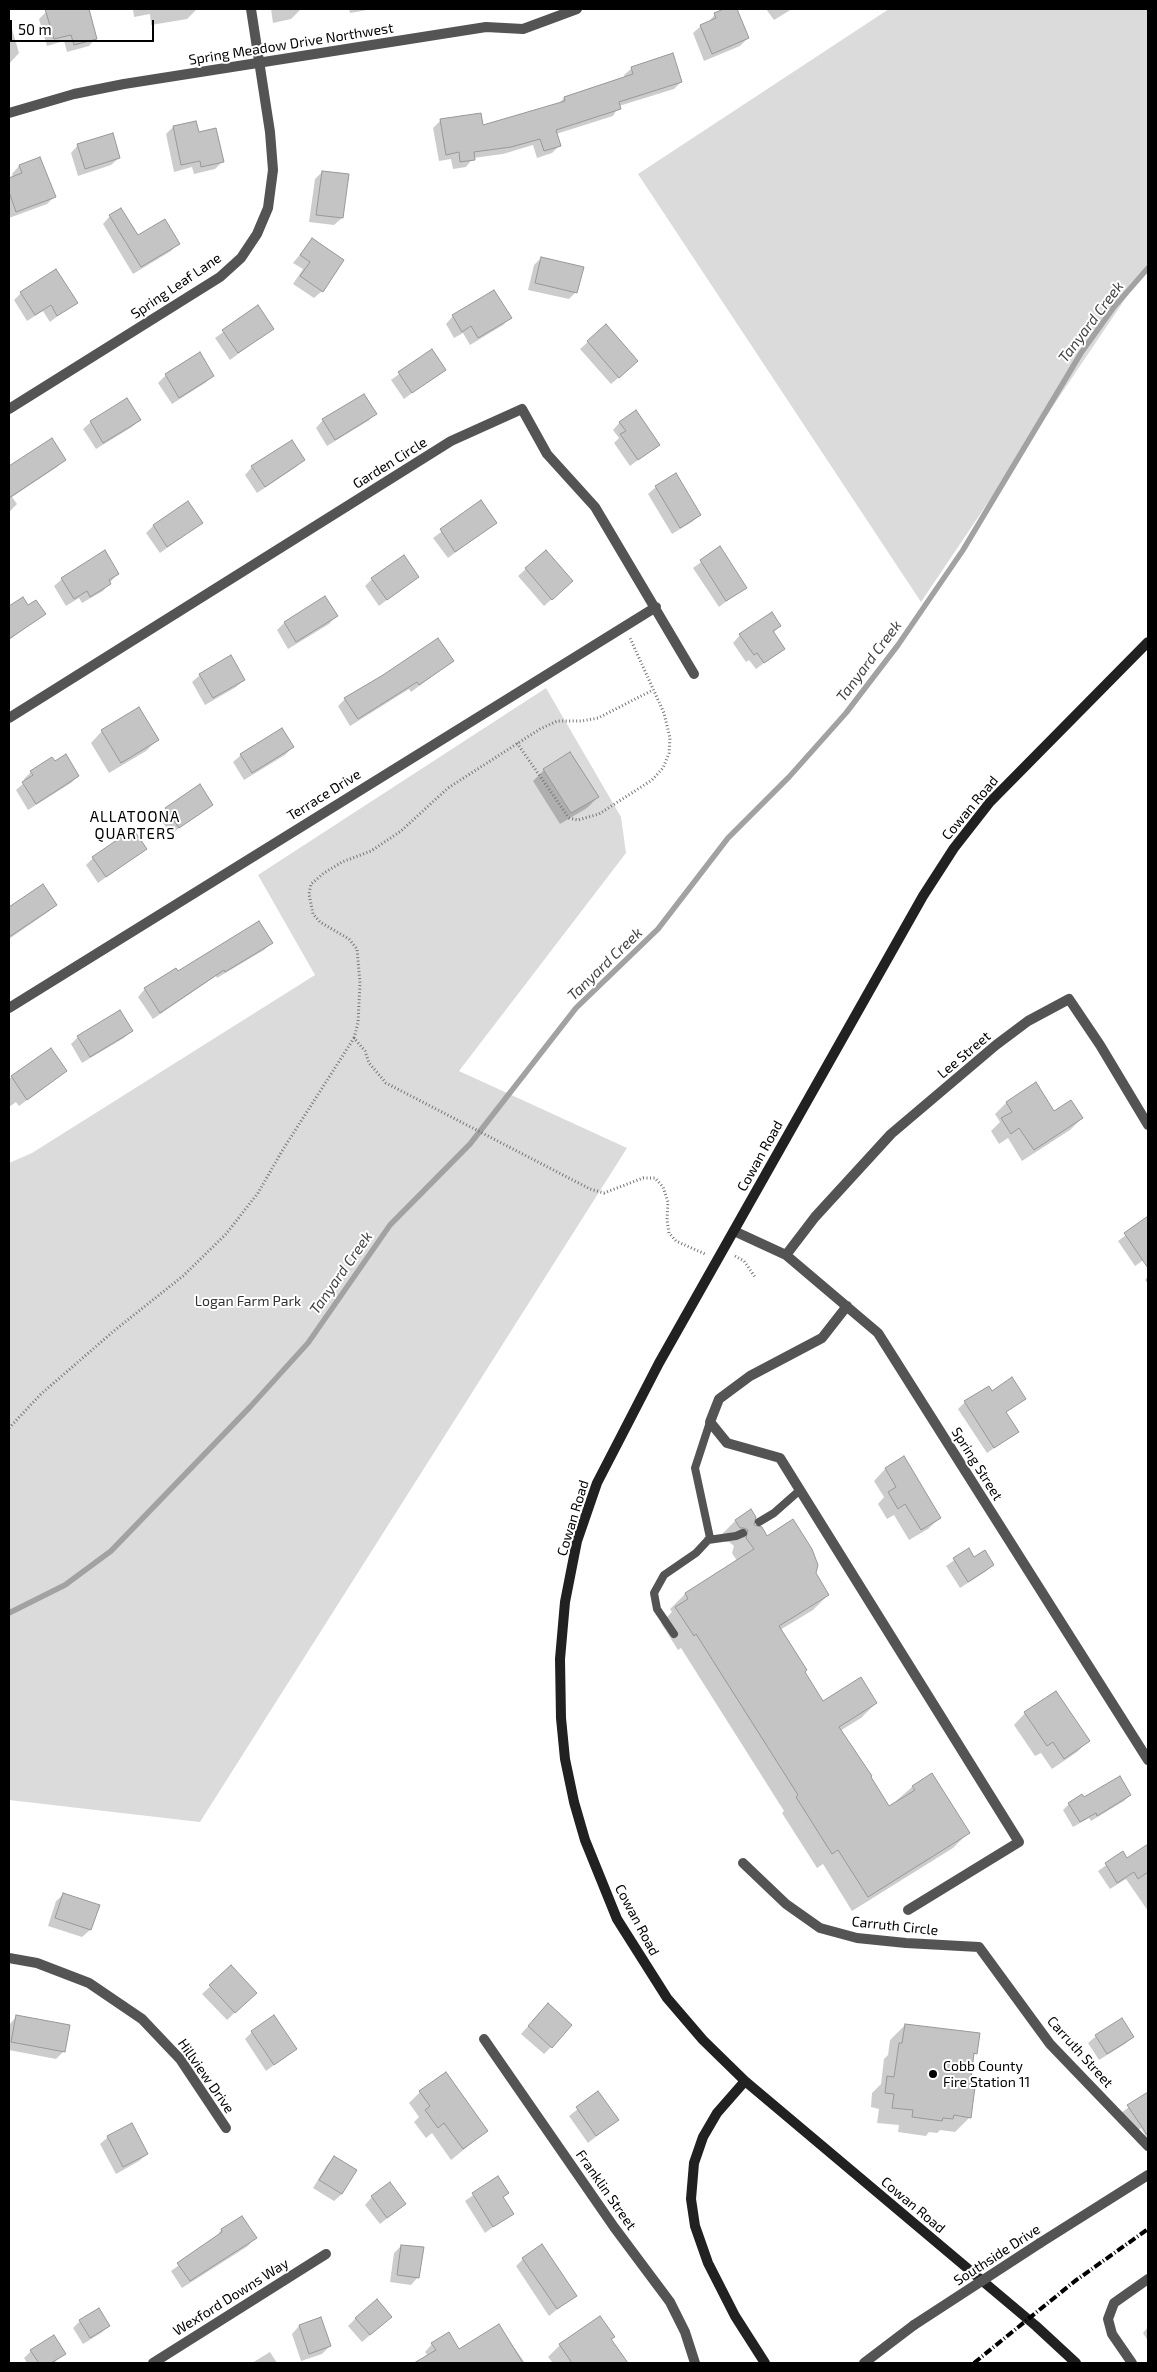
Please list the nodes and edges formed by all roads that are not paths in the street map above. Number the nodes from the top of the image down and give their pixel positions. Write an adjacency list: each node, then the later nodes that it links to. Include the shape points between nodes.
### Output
1 (250, 9): 3 (street, Spring Leaf Lane)
2 (577, 9): 3 (street, Spring Meadow Drive Northwest, via 523,29 486,27)
3 (259, 64): 4 (street, Spring Meadow Drive Northwest, via 74,94); 5 (street, Spring Leaf Lane, via 273,170 268,208 257,234 241,258 220,277)
4 (9, 113)
5 (9, 410)
6 (656, 608): 8 (street, Garden Circle); 9 (street, Garden Circle, via 595,506 547,454 522,409 451,442); 10 (street, Terrace Drive)
7 (1148, 642): 12 (main road, Cowan Road, via 990,802 954,848 923,896)
8 (694, 674)
9 (9, 718)
10 (9, 1008)
11 (1148, 1125): 13 (street, Lee Street, via 1069,999 1028,1021 891,1134 815,1217)
12 (734, 1231): 13 (street, Spring Street); 27 (main road, Cowan Road, via 638,1402 597,1483 577,1541 565,1602 560,1659 565,1759 574,1802 600,1882 617,1919 667,1998 703,2040)
13 (786, 1255): 14 (street, Spring Street)
14 (847, 1306): 15 (street, via 822,1338 750,1376 720,1399); 21 (street, Spring Street, via 878,1333)
15 (710, 1422): 16 (street, via 727,1443 780,1458); 19 (lane, via 695,1468)
16 (800, 1490): 17 (lane); 23 (street, via 1019,1842)
17 (759, 1522)
18 (743, 1533): 19 (lane)
19 (708, 1540): 20 (lane, via 696,1553 664,1575 654,1593 657,1609)
20 (674, 1634)
21 (1148, 1760)
22 (743, 1863): 24 (street, Carruth Circle, via 786,1904 820,1928 857,1938)
23 (908, 1910)
24 (979, 1947): 29 (street, Carruth Street, via 1050,2044)
25 (9, 1958): 28 (street, Hillview Drive, via 37,1962 90,1982 142,2019 180,2059)
26 (484, 2039): 34 (street, Franklin Street, via 670,2302 685,2332)
27 (745, 2081): 35 (main road, via 717,2113 703,2137 694,2163 690,2199 708,2263 735,2316); 37 (main road, Cowan Road)
28 (226, 2128)
29 (1148, 2146)
30 (1148, 2175): 36 (street, Southside Drive, bridge, via 914,2325)
31 (326, 2254): 33 (street, Wexford Downs Way)
32 (1148, 2279): 38 (street, via 1114,2303 1108,2319 1112,2334)
33 (153, 2363)
34 (695, 2363)
35 (765, 2363)
36 (864, 2363)
37 (1076, 2363)
38 (1132, 2363)

